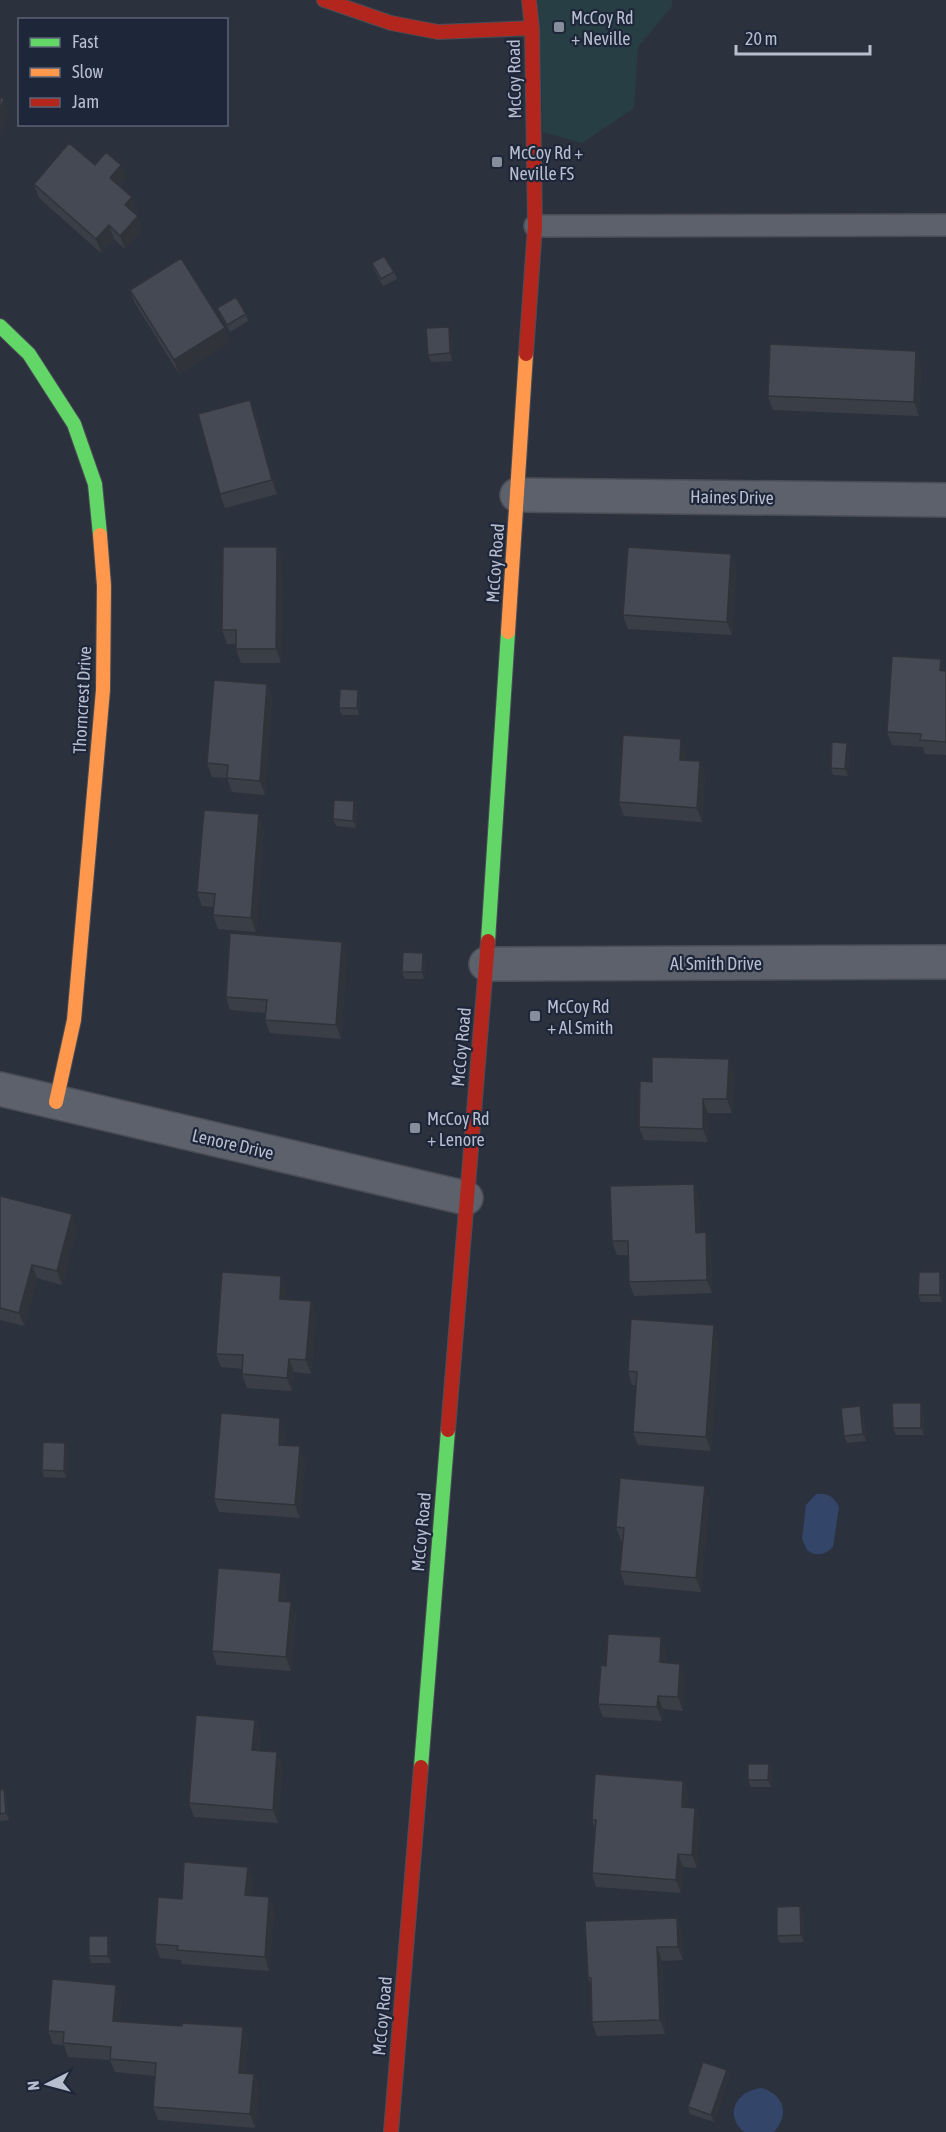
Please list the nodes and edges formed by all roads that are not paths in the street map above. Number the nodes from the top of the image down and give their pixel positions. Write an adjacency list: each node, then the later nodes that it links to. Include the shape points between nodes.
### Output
1 (324, 0): 3 (street, via 391,23 438,32)
2 (529, 0): 3 (street, McCoy Road)
3 (532, 28): 5 (street, McCoy Road)
4 (946, 225): 5 (lane)
5 (535, 226): 7 (street, McCoy Road)
6 (0, 326): 12 (street, Thorncrest Drive, via 29,354 74,424 95,484 104,586 103,690 74,1020)
7 (517, 495): 8 (street, Haines Drive); 10 (street, McCoy Road)
8 (946, 500)
9 (946, 962): 10 (street, Al Smith Drive)
10 (486, 964): 13 (street, McCoy Road)
11 (0, 1089): 12 (street, Lenore Drive)
12 (56, 1102): 13 (street, Lenore Drive)
13 (466, 1198): 14 (street, McCoy Road)
14 (391, 2132)

